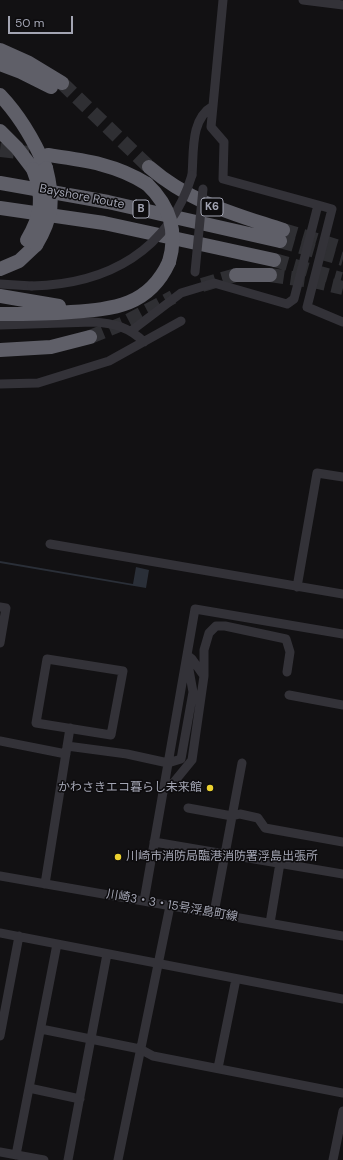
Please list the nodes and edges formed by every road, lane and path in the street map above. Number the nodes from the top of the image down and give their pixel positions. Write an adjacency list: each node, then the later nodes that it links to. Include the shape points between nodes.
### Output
1 (224, 0): 7 (street)
2 (303, 0): 3 (street)
3 (343, 5)
4 (0, 50): 5 (highway, via 29,63 56,85)
5 (0, 64)
6 (0, 95): 9 (highway, via 26,126 37,145)
7 (213, 106): 13 (street, via 211,126 224,142 223,179); 22 (street, bridge, via 207,109 197,125 192,175 179,210 158,236 135,256 110,271 87,280 61,285)
8 (0, 131): 9 (highway, via 17,148)
9 (42, 164): 16 (highway, bridge, via 40,210); 25 (highway, bridge, via 106,165 125,171 147,184 160,197 169,214 174,240 169,262 157,284 127,304)
10 (149, 167): 15 (highway, K6, via 178,190 197,200)
11 (0, 183): 15 (highway, Bayshore Route / B)
12 (203, 189): 23 (street, bridge)
13 (318, 206): 23 (street, via 294,299 287,304 214,283); 28 (street, via 332,209 307,307)
14 (0, 208): 17 (highway, Bayshore Route / B, via 104,223)
15 (282, 235)
16 (32, 243): 18 (highway); 19 (highway, via 19,261)
17 (274, 260)
18 (0, 261)
19 (0, 269)
20 (236, 275): 21 (highway)
21 (270, 275)
22 (0, 284)
23 (194, 288): 30 (street, via 181,293)
24 (0, 296): 25 (highway, via 56,306)
25 (108, 309): 26 (highway)
26 (0, 314)
27 (181, 321): 33 (street)
28 (343, 322)
29 (0, 324): 30 (street, via 93,322 108,323)
30 (131, 331): 33 (street)
31 (90, 337): 34 (highway)
32 (0, 342): 34 (highway, via 47,346)
33 (144, 342): 36 (street, via 109,361 38,383)
34 (69, 344): 35 (highway)
35 (0, 350)
36 (0, 384)
37 (343, 477): 39 (street, via 317,473)
38 (50, 544): 39 (street)
39 (297, 587): 40 (street)
40 (343, 594)
41 (0, 607): 43 (street, via 6,608)
42 (343, 634): 44 (street, via 195,609)
43 (0, 643)
44 (187, 655): 46 (street); 52 (street)
45 (287, 672): 46 (street, via 290,652 286,639 216,626 209,633 204,650)
46 (204, 676): 54 (street, via 192,760 174,782)
47 (289, 695): 48 (street)
48 (343, 705)
49 (70, 728): 49 (street, via 111,735 123,671 46,659 36,723); 51 (street)
50 (0, 741): 51 (street)
51 (67, 750): 52 (street, via 128,754); 63 (street)
52 (168, 763): 54 (street)
53 (242, 764): 56 (street)
54 (163, 789): 57 (street)
55 (188, 808): 56 (street)
56 (232, 816): 58 (street, via 240,814 258,818 265,828); 59 (street)
57 (154, 842): 59 (street); 64 (street)
58 (343, 842)
59 (225, 854): 60 (street); 66 (street)
60 (280, 863): 61 (street); 67 (street)
61 (343, 874)
62 (0, 876): 63 (street, 川崎3・3・15号浮島町線)
63 (45, 884): 64 (street, 川崎3・3・15号浮島町線)
64 (144, 901): 65 (street, 川崎3・3・15号浮島町線)
65 (170, 906): 66 (street, 川崎3・3・15号浮島町線); 73 (street)
66 (214, 913): 67 (street, 川崎3・3・15号浮島町線)
67 (270, 923): 70 (street, 川崎3・3・15号浮島町線)
68 (0, 933): 69 (street)
69 (19, 936): 71 (street); 75 (street)
70 (343, 936)
71 (57, 944): 72 (street); 77 (street)
72 (107, 954): 73 (street); 79 (street)
73 (157, 963): 74 (street); 80 (street)
74 (236, 979): 76 (street); 81 (street)
75 (4, 995): 78 (street)
76 (343, 999)
77 (40, 1029): 79 (street); 82 (street)
78 (0, 1036)
79 (91, 1039): 80 (street); 84 (street)
80 (140, 1049): 81 (street, via 153,1056); 90 (street)
81 (218, 1068): 83 (street)
82 (29, 1088): 84 (street); 87 (street)
83 (343, 1093)
84 (80, 1099): 89 (street)
85 (343, 1111): 91 (street)
86 (0, 1152): 87 (street)
87 (16, 1154): 88 (street)
88 (44, 1160)
89 (68, 1160)
90 (118, 1160)
91 (333, 1160)

